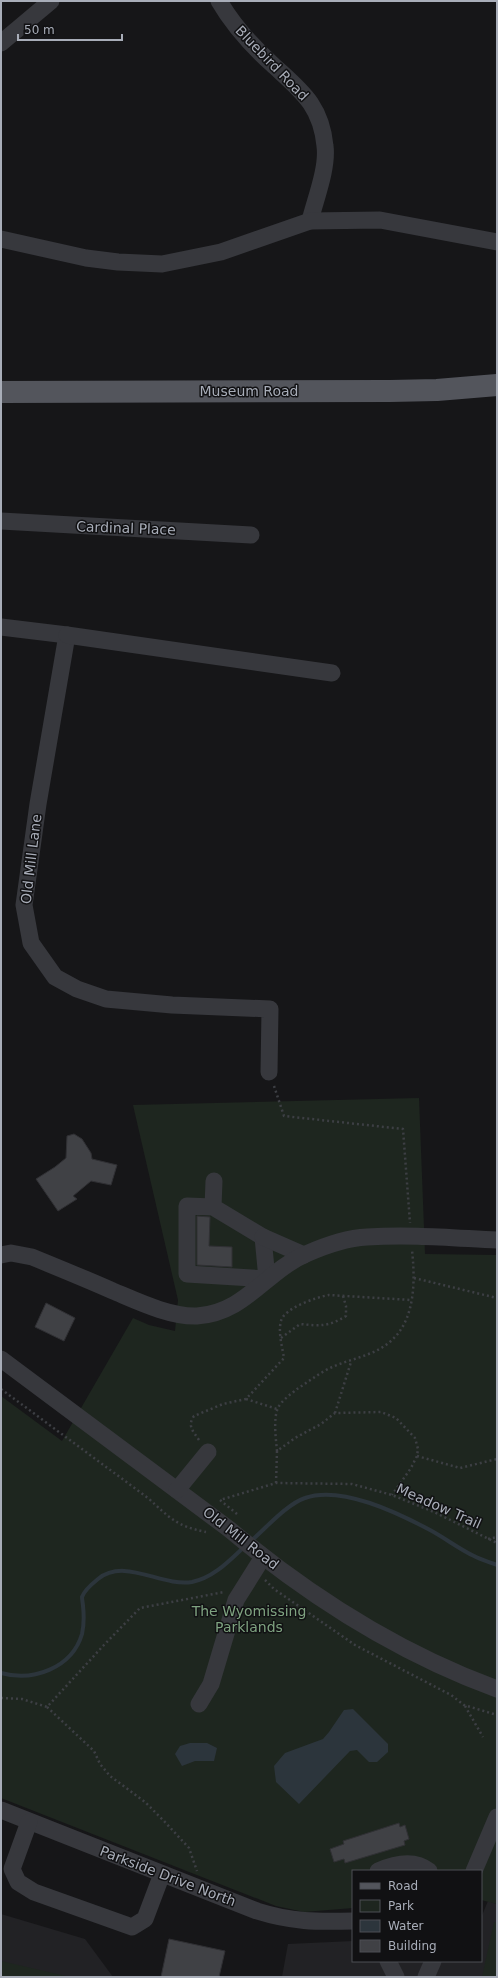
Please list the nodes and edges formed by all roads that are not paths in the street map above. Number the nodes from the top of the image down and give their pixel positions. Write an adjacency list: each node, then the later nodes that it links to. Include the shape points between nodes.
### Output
1 (219, 1): 4 (street, Bluebird Road, via 249,41 306,97 320,123 326,147)
2 (44, 4): 3 (street)
3 (1, 43)
4 (310, 221): 5 (street, via 221,252 162,264 86,258); 6 (street, via 380,220)
5 (1, 239)
6 (497, 242)
7 (497, 385): 8 (main road, Museum Road, via 398,391)
8 (1, 392)
9 (1, 521): 10 (street, Cardinal Place)
10 (251, 535)
11 (1, 627): 12 (street)
12 (67, 635): 13 (street); 14 (street, Old Mill Lane, via 38,804 24,905 31,943 55,977 77,989 106,998 270,1009)
13 (332, 673)
14 (269, 1072)
15 (214, 1181): 16 (street)
16 (213, 1207): 17 (street); 21 (street, via 187,1206 187,1274)
17 (263, 1237): 19 (street); 21 (street)
18 (497, 1240): 19 (street, via 366,1236 324,1246)
19 (304, 1254): 21 (street)
20 (1, 1256): 21 (street, via 11,1254 32,1257 156,1308 197,1316 236,1304 253,1293)
21 (267, 1279)
22 (1, 1359): 24 (street, Old Mill Road)
23 (208, 1452): 24 (street)
24 (178, 1490): 25 (street, Old Mill Road, via 233,1521)
25 (261, 1555): 26 (street, Old Mill Road, via 381,1636 446,1669); 27 (street, via 236,1600 210,1684)
26 (497, 1689)
27 (199, 1704)
28 (1, 1810): 30 (street, Parkside Drive North)
29 (497, 1817): 33 (street)
30 (29, 1822): 34 (street, Parkside Drive North); 34 (street, via 12,1869 18,1882 34,1892 132,1927 145,1919)
31 (380, 1870): 32 (street, via 390,1866 411,1864)
32 (426, 1870)
33 (474, 1870)
34 (162, 1874): 35 (street, Parkside Drive North, via 281,1919)
35 (349, 1924)
36 (388, 1962): 38 (street)
37 (433, 1962): 39 (street)
38 (396, 1977)
39 (426, 1977)

